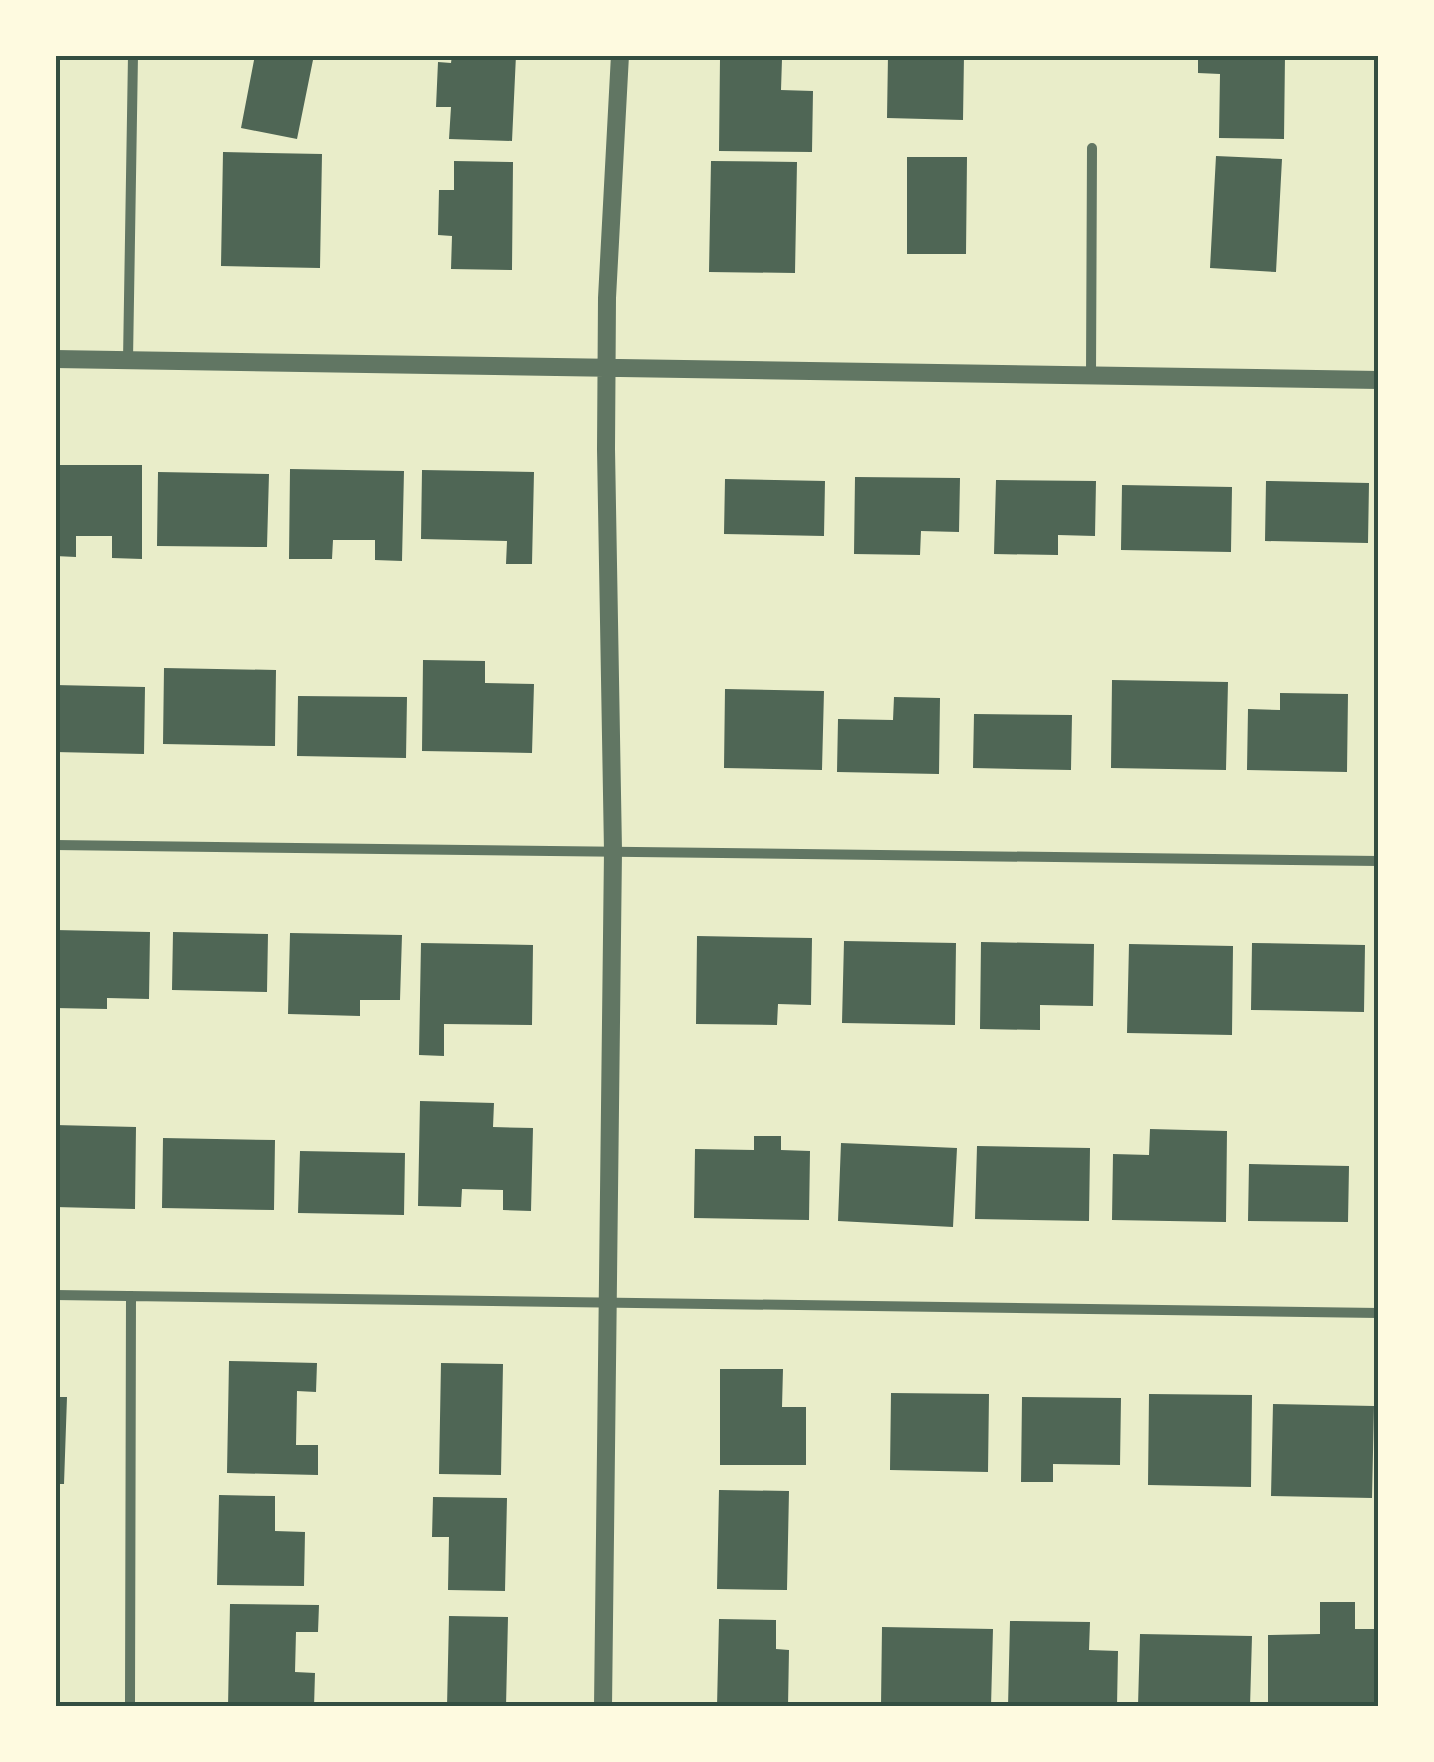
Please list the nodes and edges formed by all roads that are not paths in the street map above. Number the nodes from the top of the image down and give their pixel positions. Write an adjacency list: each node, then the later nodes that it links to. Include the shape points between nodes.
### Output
1 (133, 55): 5 (street)
2 (620, 55): 6 (street)
3 (1092, 148): 7 (street)
4 (55, 359): 5 (street)
5 (128, 360): 6 (street)
6 (607, 370): 7 (street); 10 (street)
7 (1091, 378): 8 (street)
8 (1379, 380)
9 (55, 845): 10 (street)
10 (613, 852): 11 (street); 14 (street)
11 (1379, 861)
12 (55, 1296): 13 (street)
13 (132, 1296): 14 (street); 16 (street)
14 (606, 1303): 15 (street); 17 (street)
15 (1379, 1313)
16 (130, 1707)
17 (603, 1707)

